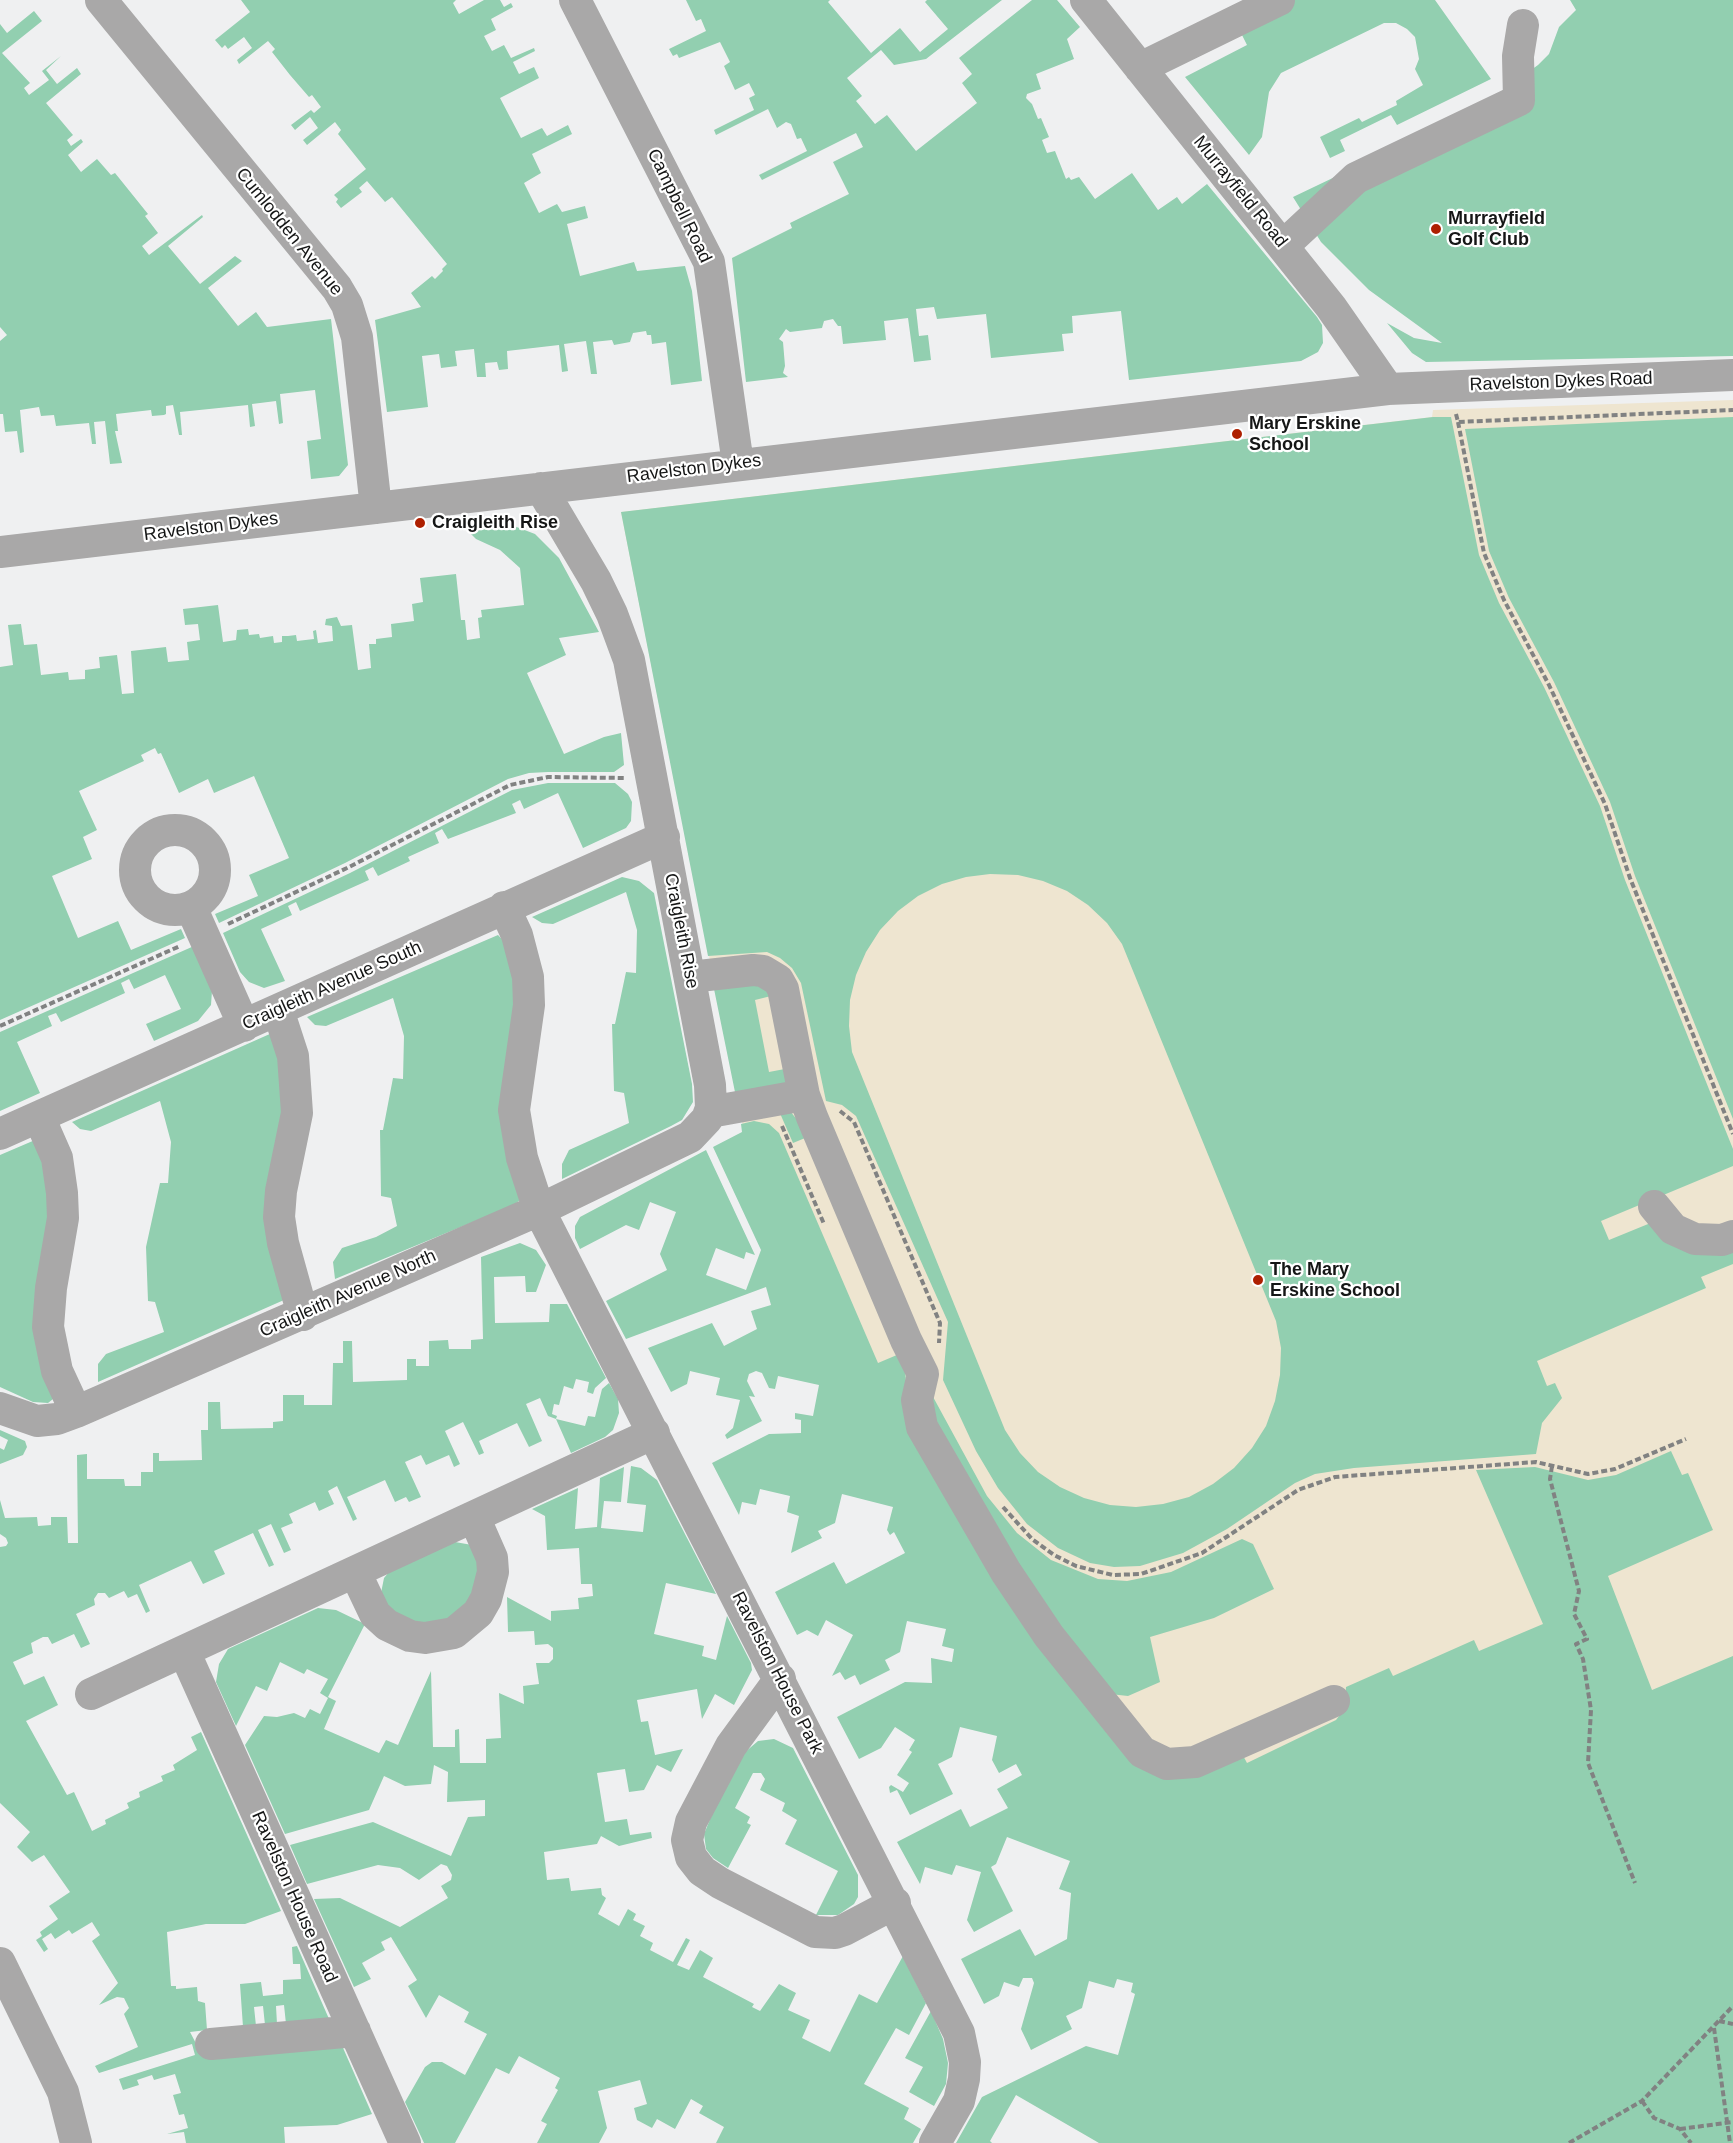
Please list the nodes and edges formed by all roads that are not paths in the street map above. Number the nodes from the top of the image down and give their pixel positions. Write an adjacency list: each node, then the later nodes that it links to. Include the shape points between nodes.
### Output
1 (101, 0): 12 (street, Cumlodden Avenue, via 347,304 357,337)
2 (575, 0): 10 (street, Campbell Road, via 708,262)
3 (1086, 0): 6 (street, Murrayfield Road)
4 (1280, 0): 6 (street)
5 (1523, 25): 7 (street, via 1518,56 1519,99 1356,178)
6 (1140, 68): 7 (street, Murrayfield Road)
7 (1283, 246): 9 (street, Murrayfield Road)
8 (1733, 375): 9 (street, Ravelston Dykes Road)
9 (1388, 389): 10 (street, Ravelston Dykes)
10 (738, 464): 11 (street, Ravelston Dykes)
11 (541, 488): 12 (street, Ravelston Dykes); 14 (street, Craigleith Rise, via 596,581 618,628)
12 (376, 508): 13 (street, Ravelston Dykes)
13 (0, 552)
14 (664, 837): 16 (street, Craigleith Avenue South); 17 (street, Craigleith Rise)
15 (191, 907): 19 (street)
16 (504, 907): 18 (street, Craigleith Avenue South); 25 (street, Ravelston House Park, via 528,977 528,1013 514,1110 522,1158)
17 (690, 977): 20 (street, via 753,970 778,980); 21 (street, Craigleith Rise, via 710,1085)
18 (278, 1010): 19 (street, Craigleith Avenue South); 27 (street, via 293,1056 297,1113 279,1217)
19 (244, 1026): 22 (street, Craigleith Avenue South)
20 (806, 1102): 21 (street); 36 (street, via 923,1374 917,1400 922,1427 1030,1609 1142,1752 1167,1764 1195,1762)
21 (710, 1112): 25 (street, Craigleith Avenue North, via 703,1126 690,1137)
22 (39, 1117): 23 (street, Craigleith Avenue South); 29 (street, via 57,1158 62,1193 63,1218 48,1327 57,1371)
23 (0, 1134)
24 (1654, 1206): 26 (street, via 1673,1228 1695,1239 1722,1240)
25 (539, 1210): 27 (street, Craigleith Avenue North); 30 (street, Ravelston House Park)
26 (1733, 1236)
27 (303, 1315): 29 (street, Craigleith Avenue North)
28 (0, 1408): 29 (street, Craigleith Avenue North, via 37,1421)
29 (76, 1412)
30 (654, 1433): 31 (street); 34 (street, Ravelston House Park)
31 (474, 1517): 32 (street); 32 (street, via 492,1558 493,1572 478,1613 454,1632 425,1638 387,1625 375,1614)
32 (356, 1572): 33 (street)
33 (184, 1652): 35 (street); 39 (street, Ravelston House Road)
34 (780, 1679): 37 (street, Ravelston House Park); 37 (street, via 731,1746 691,1821 687,1840 691,1857 702,1871 720,1883 815,1932 844,1930)
35 (92, 1694)
36 (1334, 1701)
37 (895, 1903): 43 (street, Ravelston House Park, via 954,2020 963,2046 964,2079 959,2101)
38 (0, 1963): 41 (street, via 63,2092)
39 (355, 2031): 40 (street); 42 (street, Ravelston House Road)
40 (211, 2044)
41 (76, 2143)
42 (405, 2143)
43 (935, 2143)

